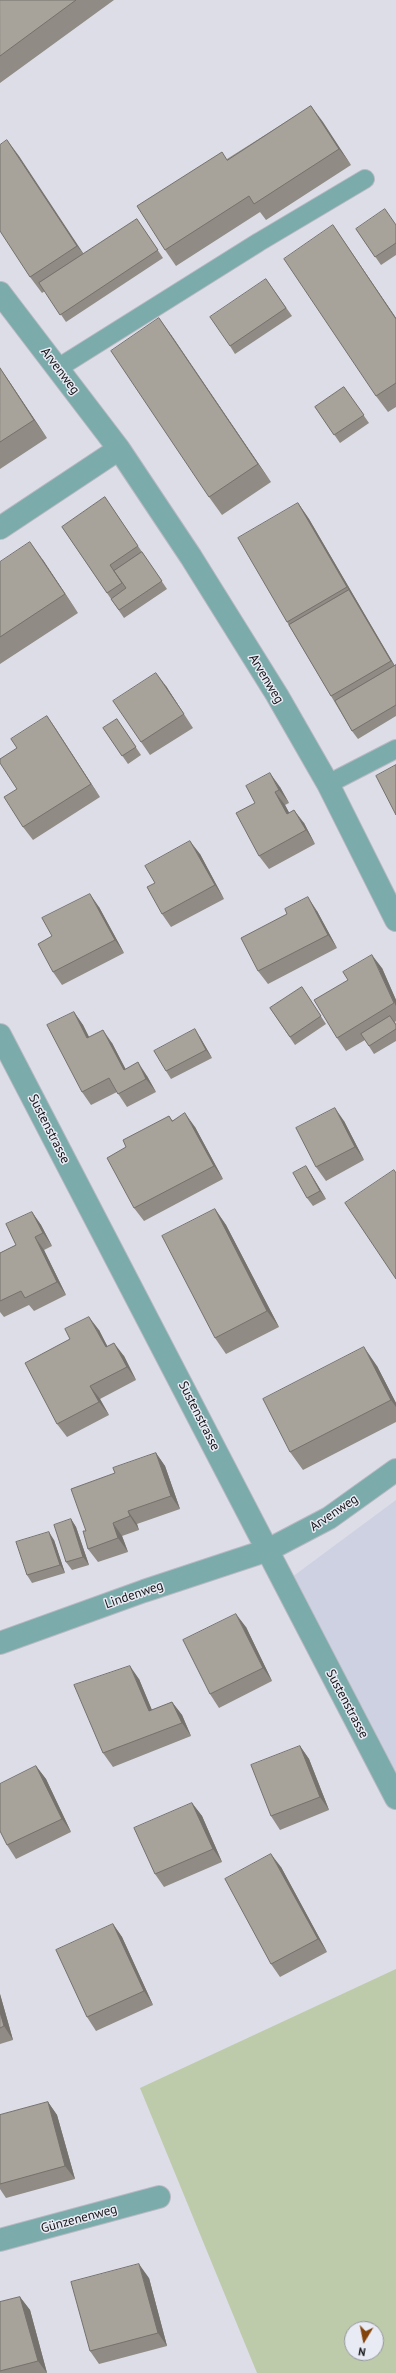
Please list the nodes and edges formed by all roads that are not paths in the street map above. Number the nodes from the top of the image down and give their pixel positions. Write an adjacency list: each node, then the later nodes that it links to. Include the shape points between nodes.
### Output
1 (365, 180): 3 (lane, via 259,242)
2 (0, 293): 3 (street, Arvenweg)
3 (58, 368): 4 (street, Arvenweg)
4 (119, 449): 5 (street); 7 (street, Arvenweg, via 191,557 277,695)
5 (0, 528)
6 (396, 749): 7 (lane)
7 (328, 784): 8 (street, Arvenweg)
8 (396, 920)
9 (0, 1035): 11 (street, Sustenstrasse)
10 (396, 1470): 11 (street, Arvenweg, via 329,1518)
11 (268, 1550): 12 (street, Lindenweg); 13 (street, Sustenstrasse)
12 (0, 1643)
13 (396, 1798)
14 (159, 2197): 15 (street, Günzenenweg)
15 (0, 2240)

